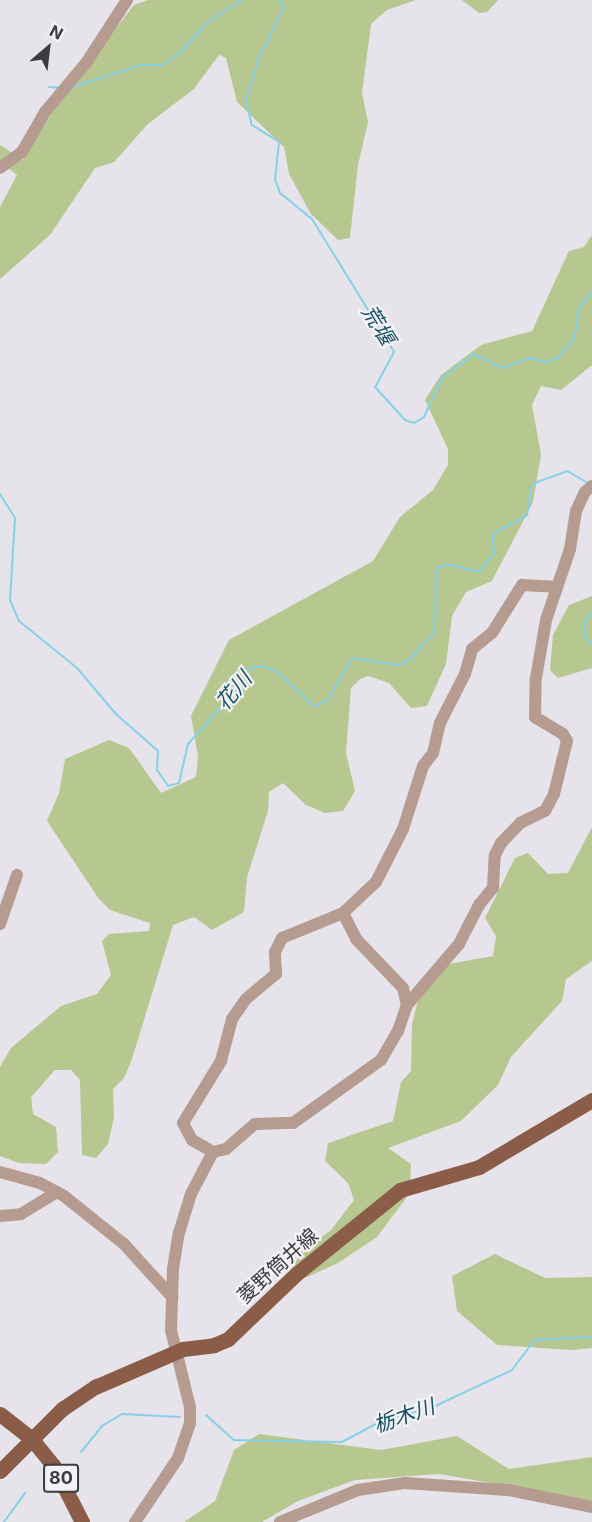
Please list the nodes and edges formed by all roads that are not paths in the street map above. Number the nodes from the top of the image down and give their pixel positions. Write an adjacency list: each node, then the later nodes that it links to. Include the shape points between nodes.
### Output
1 (127, 0): 2 (street, via 86,63 45,112 22,152)
2 (0, 168)
3 (592, 486): 4 (street, via 576,511 570,549)
4 (556, 587): 6 (street, via 522,585 492,633 472,649 465,674 440,723 433,753 423,766 403,828 376,882); 8 (street, via 546,620 534,706 535,717 563,734 567,741 560,779 545,811 507,834 495,855 493,888 478,905 459,944)
5 (17, 875): 7 (street)
6 (343, 913): 8 (street, via 356,939 403,988); 10 (street, via 282,938 275,952 276,974 246,999 232,1019 221,1061 183,1123 192,1140)
7 (0, 924)
8 (406, 1005): 10 (street, via 390,1048 366,1072 293,1123 255,1124 226,1149)
9 (592, 1100): 15 (main road, 菱野筒井線, via 480,1167 400,1190 296,1274 228,1339 214,1346)
10 (213, 1152): 14 (street, via 191,1194 179,1233)
11 (0, 1172): 12 (street)
12 (57, 1192): 13 (street, via 21,1214); 14 (street, via 124,1244)
13 (0, 1216)
14 (172, 1298): 15 (street)
15 (175, 1352): 17 (main road, 菱野筒井線, via 86,1392); 21 (street, via 189,1399 190,1424 178,1458)
16 (0, 1414): 17 (main road, 80)
17 (31, 1438): 18 (main road, 菱野筒井線); 20 (main road, 80, via 53,1465)
18 (0, 1471)
19 (592, 1507): 22 (street, via 508,1490 398,1483 358,1490)
20 (82, 1522)
21 (135, 1522)
22 (280, 1522)

